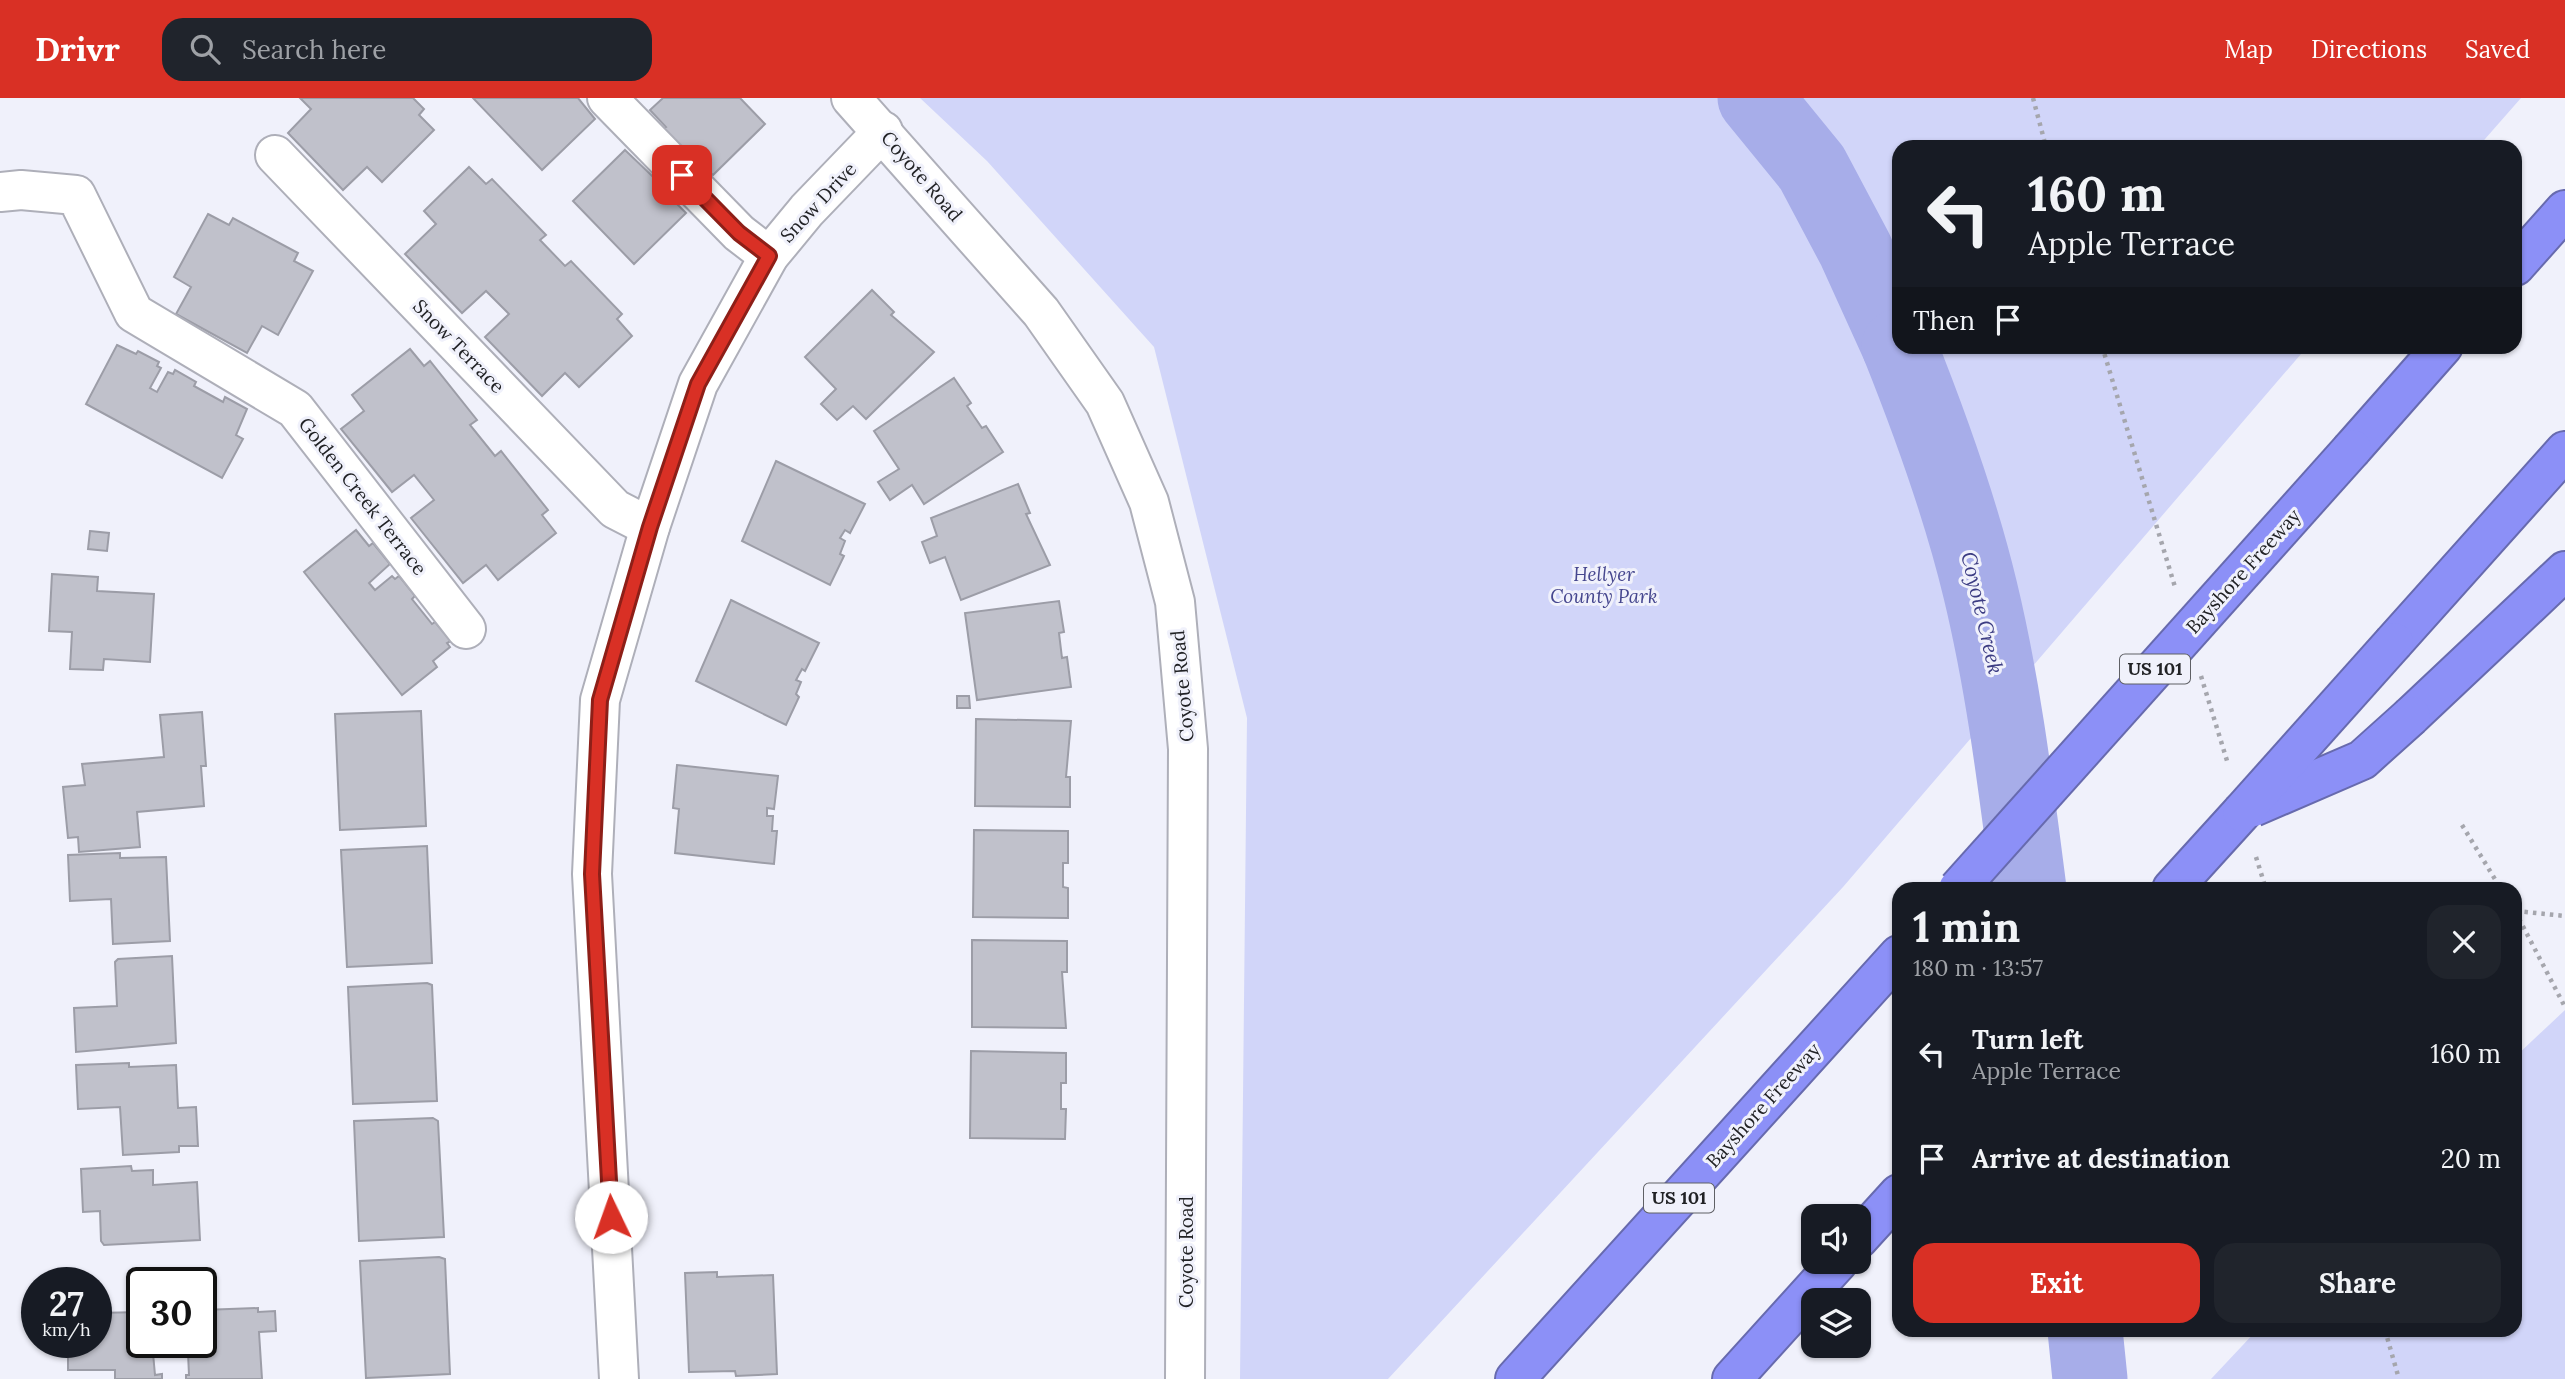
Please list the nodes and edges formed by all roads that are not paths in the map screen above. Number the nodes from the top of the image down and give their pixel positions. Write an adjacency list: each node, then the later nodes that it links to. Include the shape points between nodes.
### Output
1 (607, 98): 7 (street, via 739,233)
2 (850, 98): 3 (street, Coyote Road)
3 (883, 131): 7 (street, Snow Drive); 22 (street, Coyote Road, via 1041,312 1105,403 1149,502 1175,602 1188,749)
4 (275, 155): 11 (street, Snow Terrace, via 615,509)
5 (0, 192): 13 (street, Golden Creek Terrace, via 75,195 134,313 295,409)
6 (2565, 210): 8 (highway)
7 (769, 256): 11 (street, Snow Drive, via 698,384)
8 (2522, 258)
9 (2436, 354): 15 (highway, Bayshore Freeway / US 101, bridge)
10 (2565, 451): 14 (highway, bridge)
11 (650, 527): 21 (street, Snow Drive, via 600,700 592,874)
12 (2565, 571): 14 (highway, bridge, via 2362,760)
13 (466, 629)
14 (2242, 812): 16 (highway)
15 (1964, 882)
16 (2178, 882)
17 (1892, 963): 23 (highway, Bayshore Freeway / US 101)
18 (1892, 1201): 19 (highway)
19 (1871, 1224)
20 (1827, 1274): 24 (highway)
21 (619, 1379)
22 (1185, 1379)
23 (1515, 1379)
24 (1732, 1379)

